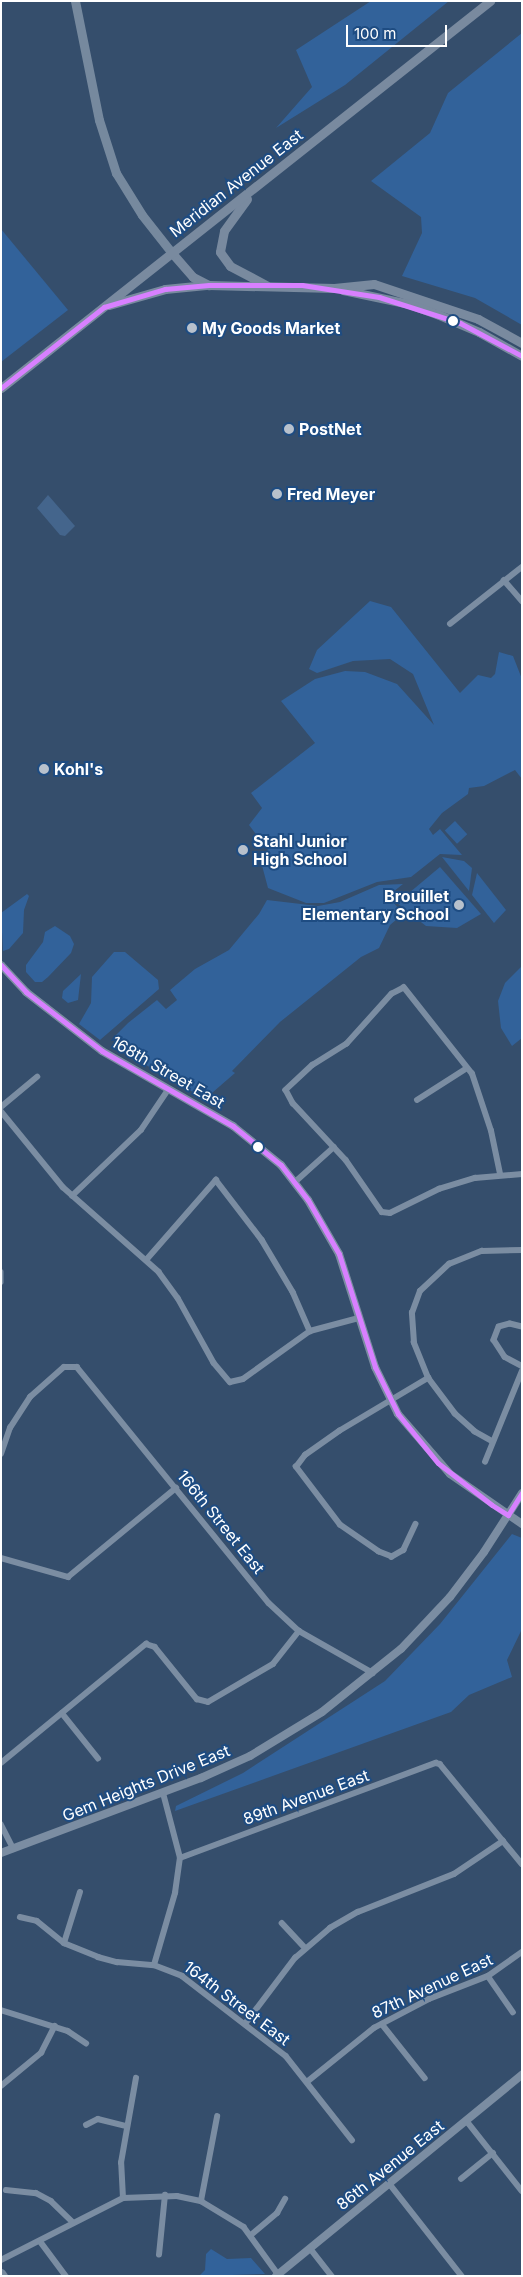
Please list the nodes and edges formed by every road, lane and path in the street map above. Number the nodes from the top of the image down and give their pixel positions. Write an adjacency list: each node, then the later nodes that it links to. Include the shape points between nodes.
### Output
1 (75, 1): 4 (main road, via 99,120 116,173 142,215)
2 (490, 1): 3 (main road, Meridian Avenue East)
3 (255, 188): 4 (main road, Meridian Avenue East); 6 (main road, via 224,231 220,252 230,266)
4 (172, 253): 5 (main road, via 192,277); 10 (main road, Meridian Avenue East)
5 (209, 285): 6 (main road); 10 (main road, via 165,289)
6 (266, 285): 7 (main road)
7 (334, 288): 8 (main road); 9 (main road, via 374,284)
8 (376, 296): 9 (main road, via 381,294); 12 (main road, via 460,323)
9 (439, 303): 11 (main road, via 478,318)
10 (104, 307): 13 (main road, Meridian Avenue East)
11 (522, 343)
12 (522, 356)
13 (1, 388)
14 (522, 567): 15 (street)
15 (504, 580): 16 (street); 17 (street)
16 (522, 601)
17 (450, 624)
18 (3, 970): 21 (street, 168th Street East, via 96,1047)
19 (467, 1068): 22 (street); 24 (street, via 413,996 401,989 385,1001 347,1044 313,1065 286,1090 289,1099); 25 (street, via 479,1091)
20 (37, 1077): 23 (street)
21 (168, 1090): 27 (street, 168th Street East, via 254,1140); 28 (street, via 141,1130)
22 (417, 1100)
23 (1, 1109): 28 (street)
24 (334, 1147): 25 (street, via 356,1172 373,1202 386,1213 439,1189); 27 (street)
25 (500, 1174): 26 (street)
26 (522, 1174)
27 (295, 1182): 31 (street, 168th Street East, via 339,1254)
28 (72, 1196): 30 (street)
29 (522, 1250): 36 (street, via 482,1251 440,1270 420,1291 412,1313 414,1343)
30 (147, 1259): 33 (street, via 170,1285 214,1363 230,1382 243,1379); 33 (street, via 216,1180 262,1240 293,1292)
31 (359, 1318): 33 (street); 37 (street, 168th Street East)
32 (522, 1327): 34 (street, via 505,1325 496,1330 494,1340 506,1357)
33 (310, 1331)
34 (522, 1366)
35 (522, 1371): 38 (street)
36 (428, 1378): 37 (street); 38 (street, via 460,1419)
37 (390, 1399): 43 (street, 168th Street East, via 410,1430 438,1463 460,1483); 44 (street, via 339,1431 297,1464 297,1472 340,1525 390,1557 408,1546)
38 (493, 1442): 40 (street)
39 (1, 1454): 41 (street, 166th Street East, via 10,1428 30,1397 70,1365 77,1367)
40 (485, 1462)
41 (176, 1488): 46 (street, via 68,1577); 47 (street, 166th Street East, via 269,1602)
42 (522, 1493): 43 (street, Gem Heights Drive East)
43 (508, 1515): 45 (street, 168th Street East); 48 (street, Gem Heights Drive East, via 450,1596 401,1649)
44 (416, 1524)
45 (522, 1524)
46 (1, 1558)
47 (299, 1631): 48 (street, 166th Street East); 49 (street, via 273,1664 208,1702 197,1699 155,1647 146,1644)
48 (373, 1673): 52 (street, Gem Heights Drive East, via 322,1712 273,1743 216,1772)
49 (62, 1714): 50 (street); 51 (street)
50 (98, 1758)
51 (1, 1763)
52 (163, 1793): 55 (street, Gem Heights Drive East); 57 (street)
53 (1, 1824): 55 (street)
54 (504, 1841): 57 (street, 89th Avenue East, via 440,1764); 58 (street); 63 (street, via 454,1874 342,1920)
55 (14, 1848): 56 (street, Gem Heights Drive East)
56 (1, 1853)
57 (180, 1858): 65 (street, via 175,1893)
58 (522, 1864)
59 (80, 1892): 62 (street)
60 (20, 1917): 62 (street, 164th Street East, via 37,1921)
61 (282, 1923): 63 (street)
62 (64, 1943): 65 (street, 164th Street East, via 117,1962)
63 (305, 1948): 69 (street)
64 (522, 1952): 66 (street, 87th Avenue East)
65 (154, 1965): 69 (street, 164th Street East, via 182,1976)
66 (488, 1976): 68 (street); 70 (street, 87th Avenue East, via 429,1999)
67 (1, 2010): 71 (street)
68 (513, 2012)
69 (245, 2024): 76 (street, 164th Street East, via 286,2056)
70 (382, 2024): 75 (street); 76 (street, 87th Avenue East)
71 (55, 2026): 72 (street); 77 (street, via 41,2053)
72 (86, 2043)
73 (522, 2075): 79 (street, 86th Avenue East)
74 (136, 2078): 81 (street)
75 (425, 2078)
76 (307, 2082): 82 (street, 164th Street East)
77 (1, 2086)
78 (216, 2117): 91 (street)
79 (466, 2120): 83 (street); 85 (street, 86th Avenue East)
80 (86, 2125): 81 (street, via 98,2119)
81 (127, 2126): 89 (street, via 120,2171)
82 (352, 2140)
83 (492, 2153): 84 (street); 87 (street)
84 (461, 2179)
85 (389, 2183): 95 (street, 86th Avenue East); 101 (street)
86 (6, 2190): 92 (street, via 36,2193)
87 (522, 2191)
88 (165, 2196): 89 (street); 91 (street); 96 (street)
89 (123, 2198): 92 (street)
90 (285, 2199): 93 (street, via 277,2213)
91 (201, 2202): 93 (street, via 226,2214)
92 (73, 2222): 94 (street)
93 (251, 2235): 98 (street)
94 (40, 2241): 97 (street); 99 (street)
95 (310, 2248): 98 (street, 86th Avenue East); 100 (street)
96 (159, 2255)
97 (1, 2260)
98 (277, 2275)
99 (66, 2276)
100 (332, 2276)
101 (462, 2276)

